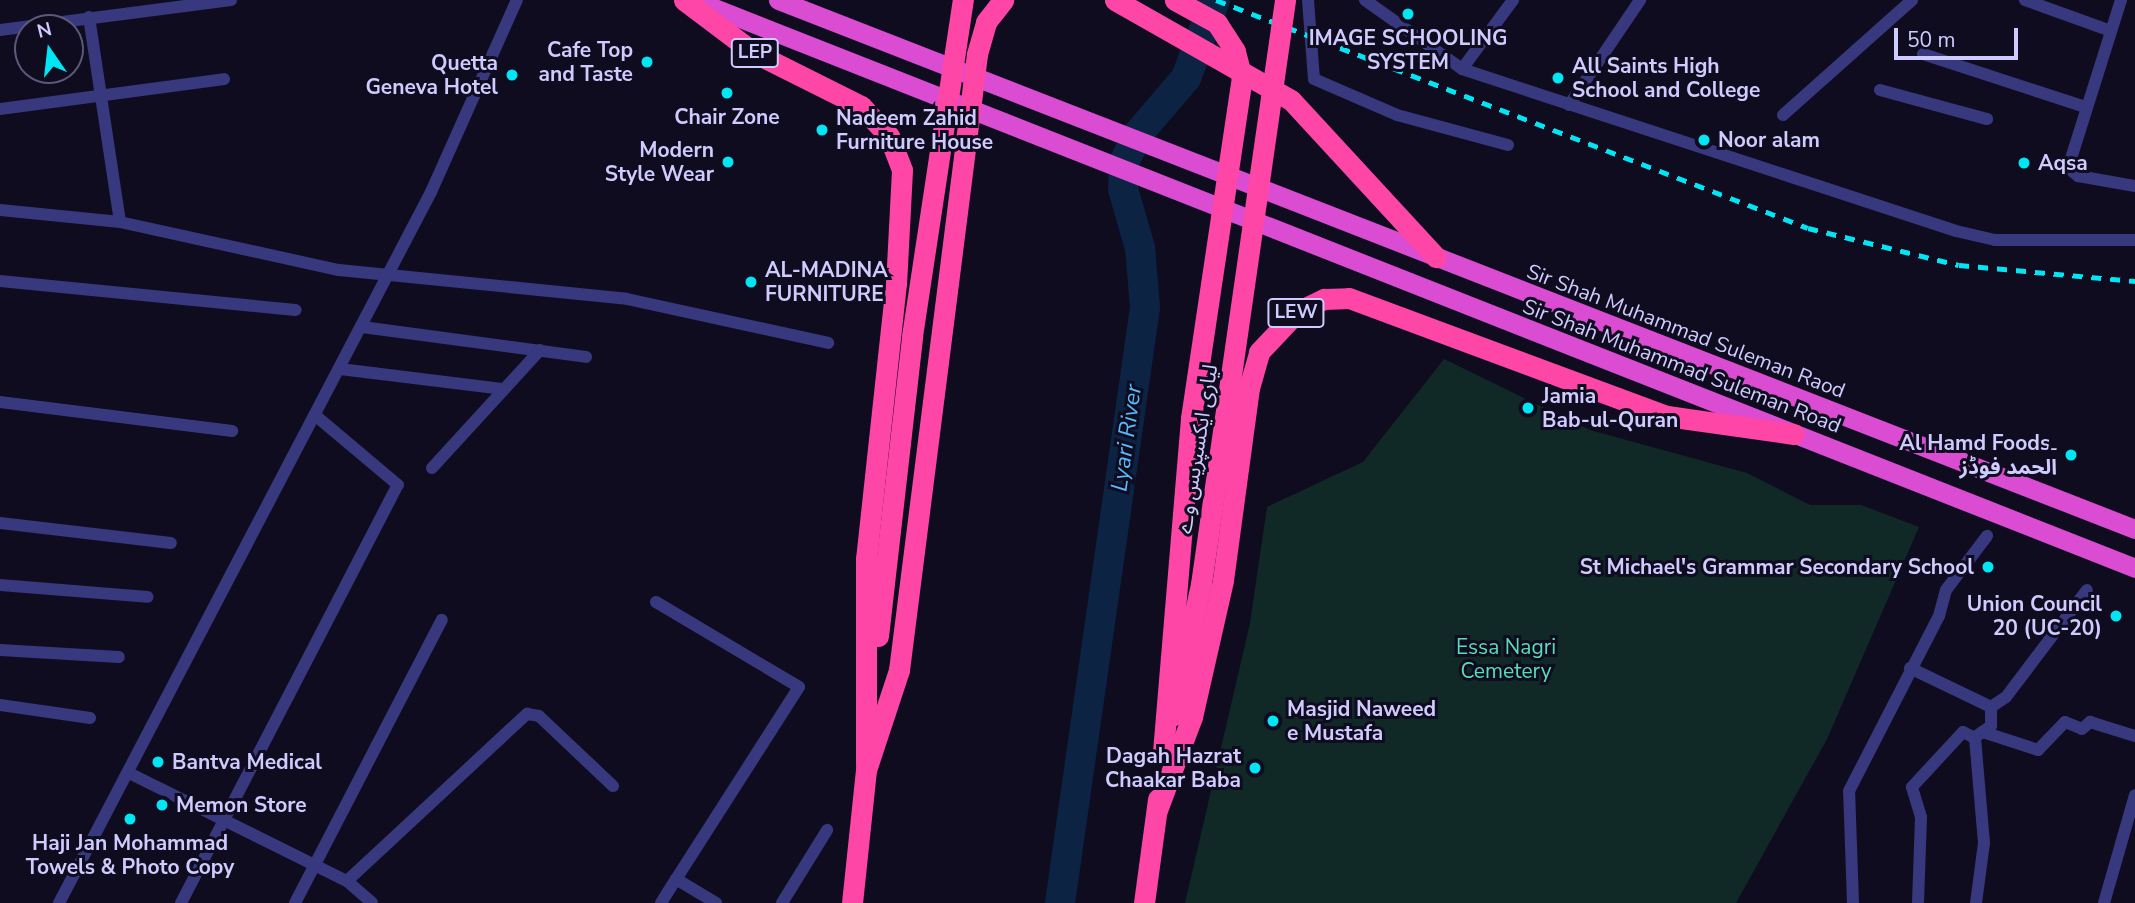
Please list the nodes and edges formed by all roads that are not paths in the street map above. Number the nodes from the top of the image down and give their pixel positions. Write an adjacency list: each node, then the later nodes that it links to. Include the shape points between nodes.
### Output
1 (230, 0): 18 (street)
2 (517, 0): 37 (street)
3 (684, 0): 70 (highway, LEP, via 753,52 835,88 889,136 902,170 896,283 866,558)
4 (694, 0): 49 (highway, Sir Shah Muhammad Suleman Road)
5 (778, 0): 36 (highway, Sir Shah Muhammad Suleman Raod)
6 (963, 0): 70 (highway, bridge, via 912,336)
7 (1003, 0): 70 (highway, bridge, via 986,22 976,54 899,670)
8 (1115, 0): 36 (highway, via 1215,52 1291,100)
9 (1175, 0): 69 (highway, LEW, bridge, via 1217,23 1236,51 1242,78 1191,418)
10 (1285, 0): 69 (highway, لیاری ایکسپریس وے / LEW, bridge, via 1201,584)
11 (1308, 0): 31 (street, via 1314,79 1396,115)
12 (1513, 0): 22 (street)
13 (1640, 0): 26 (street)
14 (1912, 0): 29 (street)
15 (2025, 0): 20 (street)
16 (2121, 0): 20 (street)
17 (1374, 2): 22 (street)
18 (89, 16): 19 (street); 25 (street)
19 (0, 30)
20 (2111, 31): 27 (street)
21 (1923, 54): 27 (street)
22 (1462, 69): 26 (street)
23 (224, 79): 25 (street)
24 (1880, 90): 30 (street)
25 (102, 96): 28 (street); 34 (street)
26 (1569, 105): 35 (street, via 1956,231 1995,240)
27 (2085, 107): 32 (street, via 2068,168 2078,176)
28 (0, 109)
29 (1783, 116)
30 (1987, 119)
31 (1508, 145)
32 (2135, 186)
33 (0, 211): 34 (street)
34 (120, 222): 37 (street, via 290,261)
35 (2135, 240)
36 (1436, 257): 52 (highway, Sir Shah Muhammad Suleman Raod)
37 (389, 275): 40 (street); 41 (street, via 627,299)
38 (0, 281): 39 (street)
39 (296, 310)
40 (362, 327): 42 (street); 44 (street)
41 (828, 343)
42 (540, 350): 43 (street); 45 (street)
43 (586, 357)
44 (341, 369): 45 (street); 47 (street)
45 (504, 389): 50 (street)
46 (0, 402): 48 (street)
47 (316, 416): 71 (street); 75 (street, via 398,485)
48 (232, 431)
49 (1794, 434): 55 (highway, Sir Shah Muhammad Suleman Road); 74 (highway, LEW, via 1667,416 1349,298 1324,299 1297,312 1259,352 1248,388 1223,580 1192,718)
50 (432, 468)
51 (0, 523): 54 (street)
52 (2135, 530)
53 (1987, 536): 63 (street, via 1946,590)
54 (172, 543)
55 (2135, 568)
56 (0, 585): 58 (street)
57 (2087, 590): 65 (street, via 2006,697)
58 (148, 597)
59 (656, 602): 78 (street, via 799,687)
60 (442, 620): 77 (street)
61 (0, 650): 62 (street)
62 (119, 657)
63 (1910, 668): 65 (street); 89 (street, via 1849,791)
64 (0, 705): 66 (street)
65 (1991, 707): 67 (street, via 1990,726)
66 (90, 718)
67 (1979, 735): 68 (street, via 2039,750 2065,722 2082,729 2090,722); 90 (street, via 1963,732 1912,788 1921,817); 91 (street, via 1984,843)
68 (2135, 736)
69 (1163, 752): 74 (highway, لیاری ایکسپریس وے / LEW)
70 (866, 770): 87 (highway)
71 (131, 774): 75 (street); 80 (street)
72 (613, 786): 79 (street, via 539,716 527,714)
73 (2135, 795): 92 (street)
74 (1157, 810): 88 (highway, لیاری ایکسپریس وے / LEW)
75 (224, 820): 77 (street); 81 (street)
76 (827, 830): 86 (street)
77 (315, 865): 79 (street); 82 (street)
78 (676, 879): 84 (street); 85 (street)
79 (347, 881): 83 (street)
80 (59, 903)
81 (181, 903)
82 (295, 903)
83 (372, 903)
84 (661, 903)
85 (716, 903)
86 (782, 903)
87 (852, 903)
88 (1144, 903)
89 (1853, 903)
90 (1919, 903)
91 (1976, 903)
92 (2104, 903)

